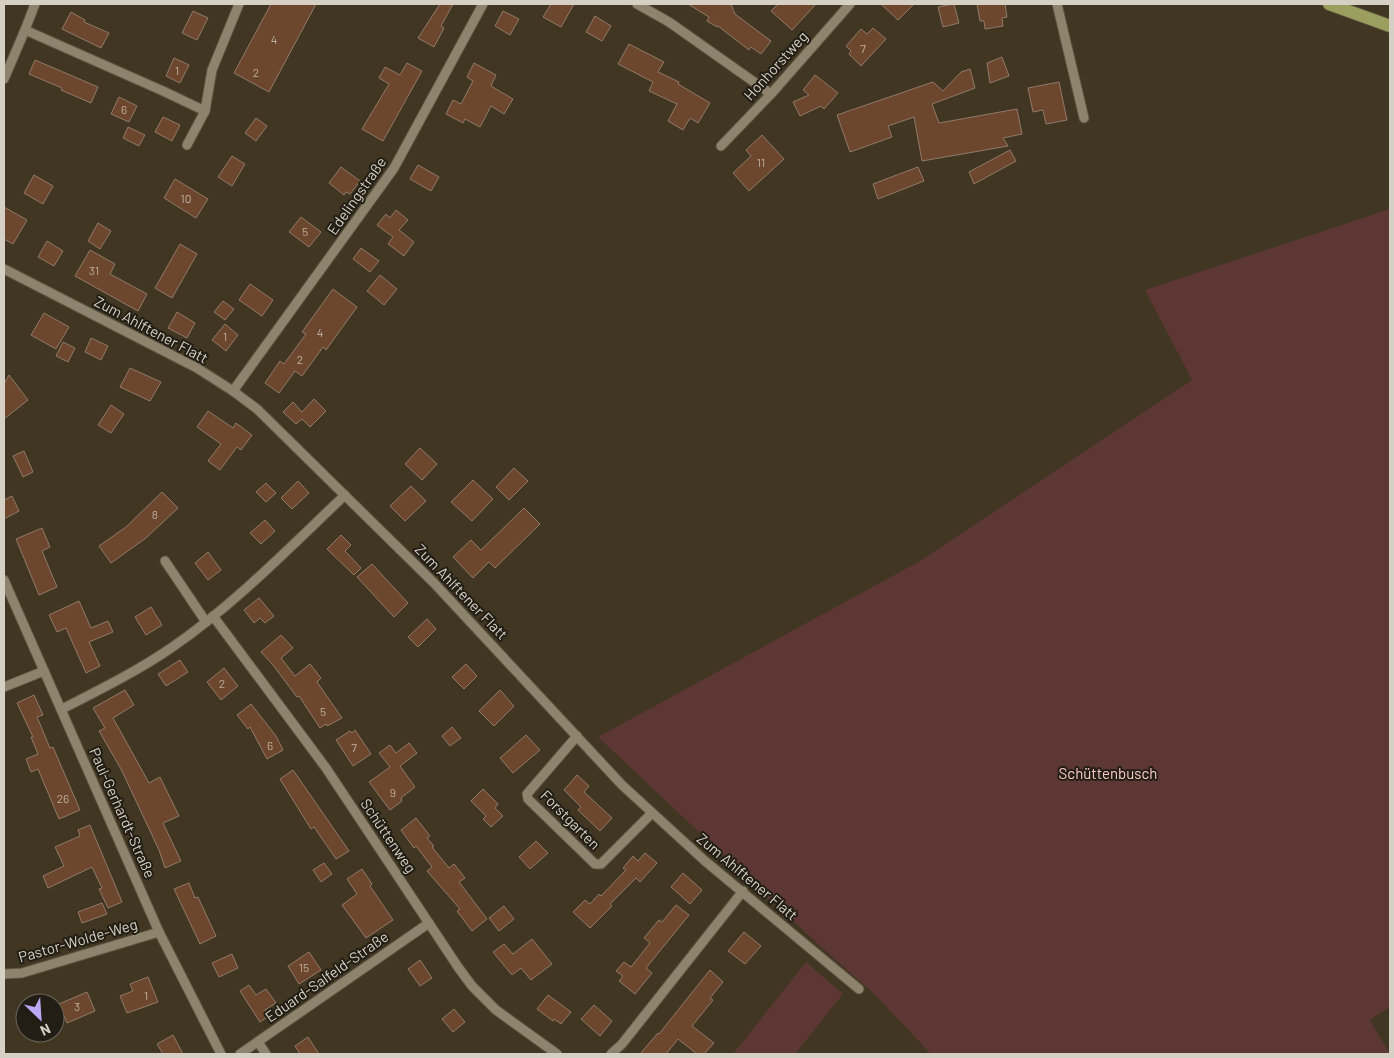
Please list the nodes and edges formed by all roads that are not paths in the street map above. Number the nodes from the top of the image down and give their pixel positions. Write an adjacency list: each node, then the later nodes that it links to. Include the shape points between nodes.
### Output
1 (34, 4): 9 (street)
2 (239, 4): 12 (street, via 212,70)
3 (483, 4): 17 (street, Edelingstraße, via 394,168)
4 (637, 4): 11 (street, via 669,22)
5 (850, 4): 11 (street, Honhorstweg)
6 (1057, 4): 13 (street)
7 (1329, 4): 8 (main road)
8 (1390, 26)
9 (25, 30): 10 (street); 12 (street)
10 (4, 79)
11 (771, 94): 15 (street, Honhorstweg)
12 (205, 111): 14 (street)
13 (1084, 118)
14 (187, 145)
15 (721, 146)
16 (4, 269): 17 (street, Zum Ahlftener Flatt, via 196,368)
17 (233, 391): 18 (street, Zum Ahlftener Flatt, via 257,409)
18 (344, 495): 21 (street, via 245,591); 25 (street, Zum Ahlftener Flatt, via 434,583)
19 (165, 561): 21 (street, Schüttenweg)
20 (4, 580): 22 (street, Paul-Gerhardt-Straße)
21 (209, 619): 24 (street, via 141,668); 28 (street, Schüttenweg, via 326,768)
22 (44, 670): 23 (street); 24 (street, Paul-Gerhardt-Straße)
23 (4, 687)
24 (62, 709): 29 (street, Paul-Gerhardt-Straße)
25 (577, 736): 26 (street, Zum Ahlftener Flatt); 26 (street, Forstgarten, via 527,794 528,799 595,864 601,864)
26 (652, 812): 27 (street, Zum Ahlftener Flatt)
27 (743, 892): 31 (street, Zum Ahlftener Flatt); 37 (street)
28 (429, 923): 32 (street, Eduard-Salfeld-Straße); 36 (street, Schüttenweg, via 458,967 484,998)
29 (159, 932): 30 (street, Pastor-Wolde-Weg, via 22,973); 33 (street, Paul-Gerhardt-Straße)
30 (4, 974)
31 (859, 989)
32 (258, 1042): 34 (street, Eduard-Salfeld-Straße); 35 (street)
33 (221, 1054)
34 (240, 1054)
35 (266, 1054)
36 (556, 1054)
37 (611, 1054)

